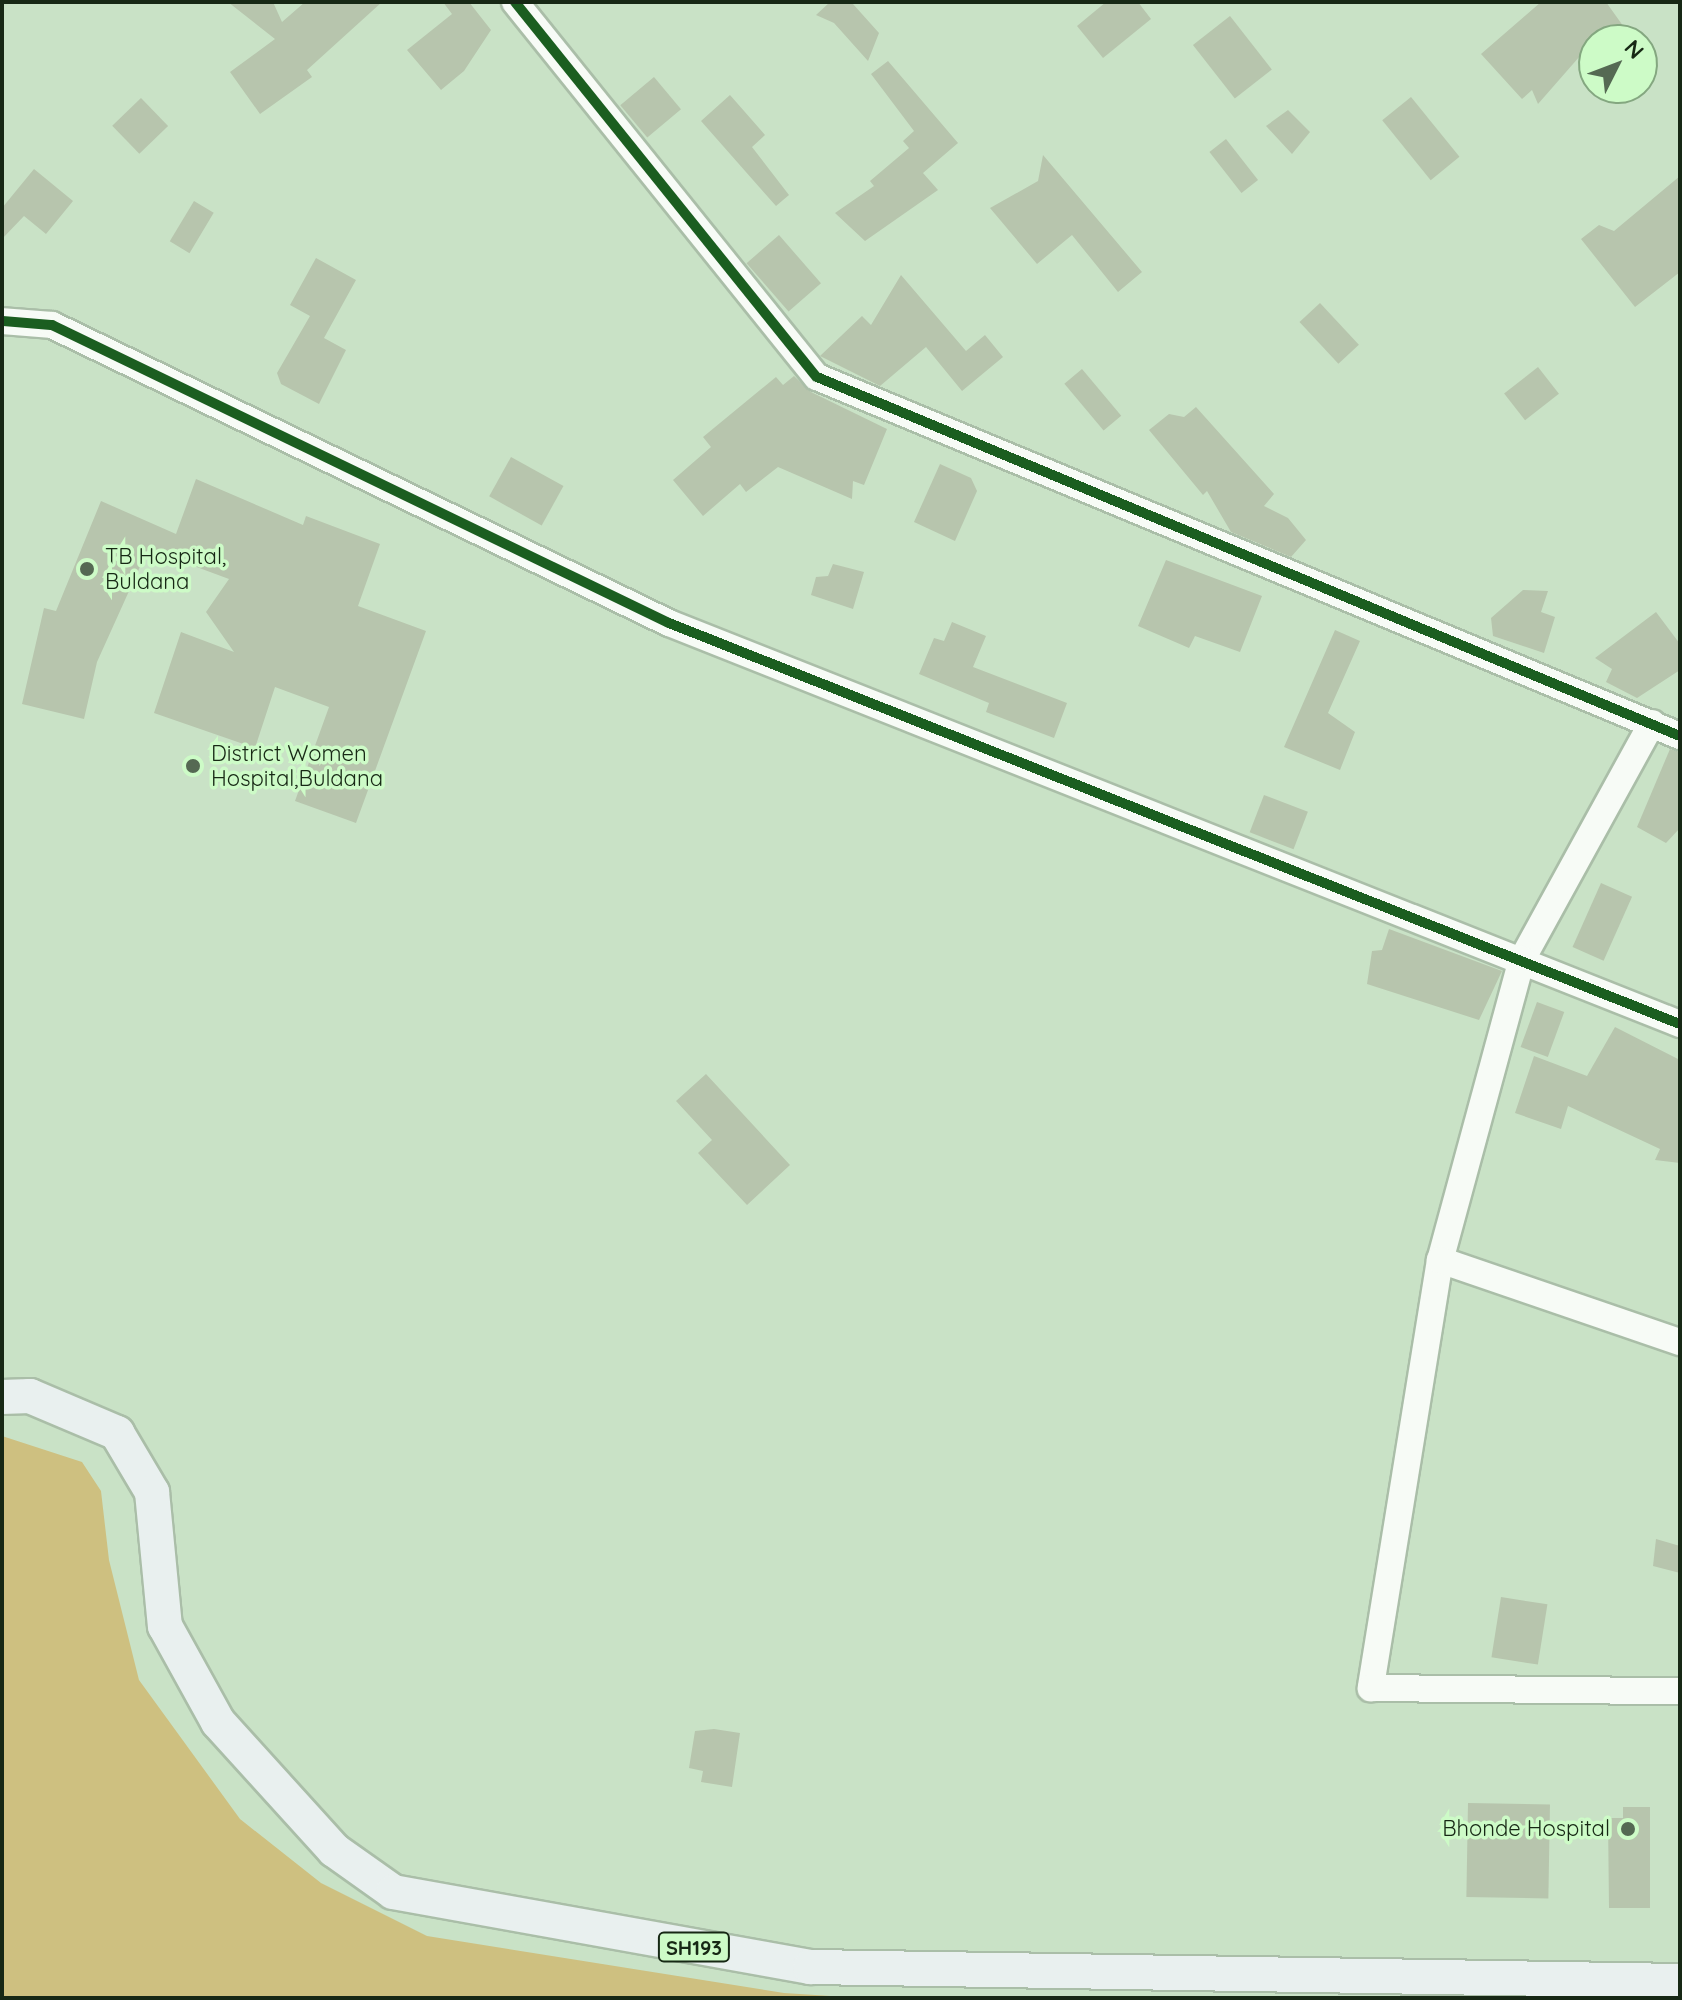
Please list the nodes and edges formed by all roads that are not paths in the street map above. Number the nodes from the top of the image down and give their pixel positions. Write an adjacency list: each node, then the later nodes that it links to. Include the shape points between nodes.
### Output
1 (515, 2): 3 (street, via 817,377)
2 (2, 321): 5 (street, via 52,325 669,623)
3 (1652, 723): 4 (street); 5 (street)
4 (1680, 736)
5 (1522, 959): 6 (street); 7 (street)
6 (1680, 1024)
7 (1440, 1260): 8 (street); 10 (street, via 1371,1688)
8 (1680, 1342)
9 (2, 1397): 11 (main road, SH193, via 30,1396 117,1433 152,1492 165,1626 218,1722 334,1850 393,1892 810,1967)
10 (1680, 1691)
11 (1680, 1981)

